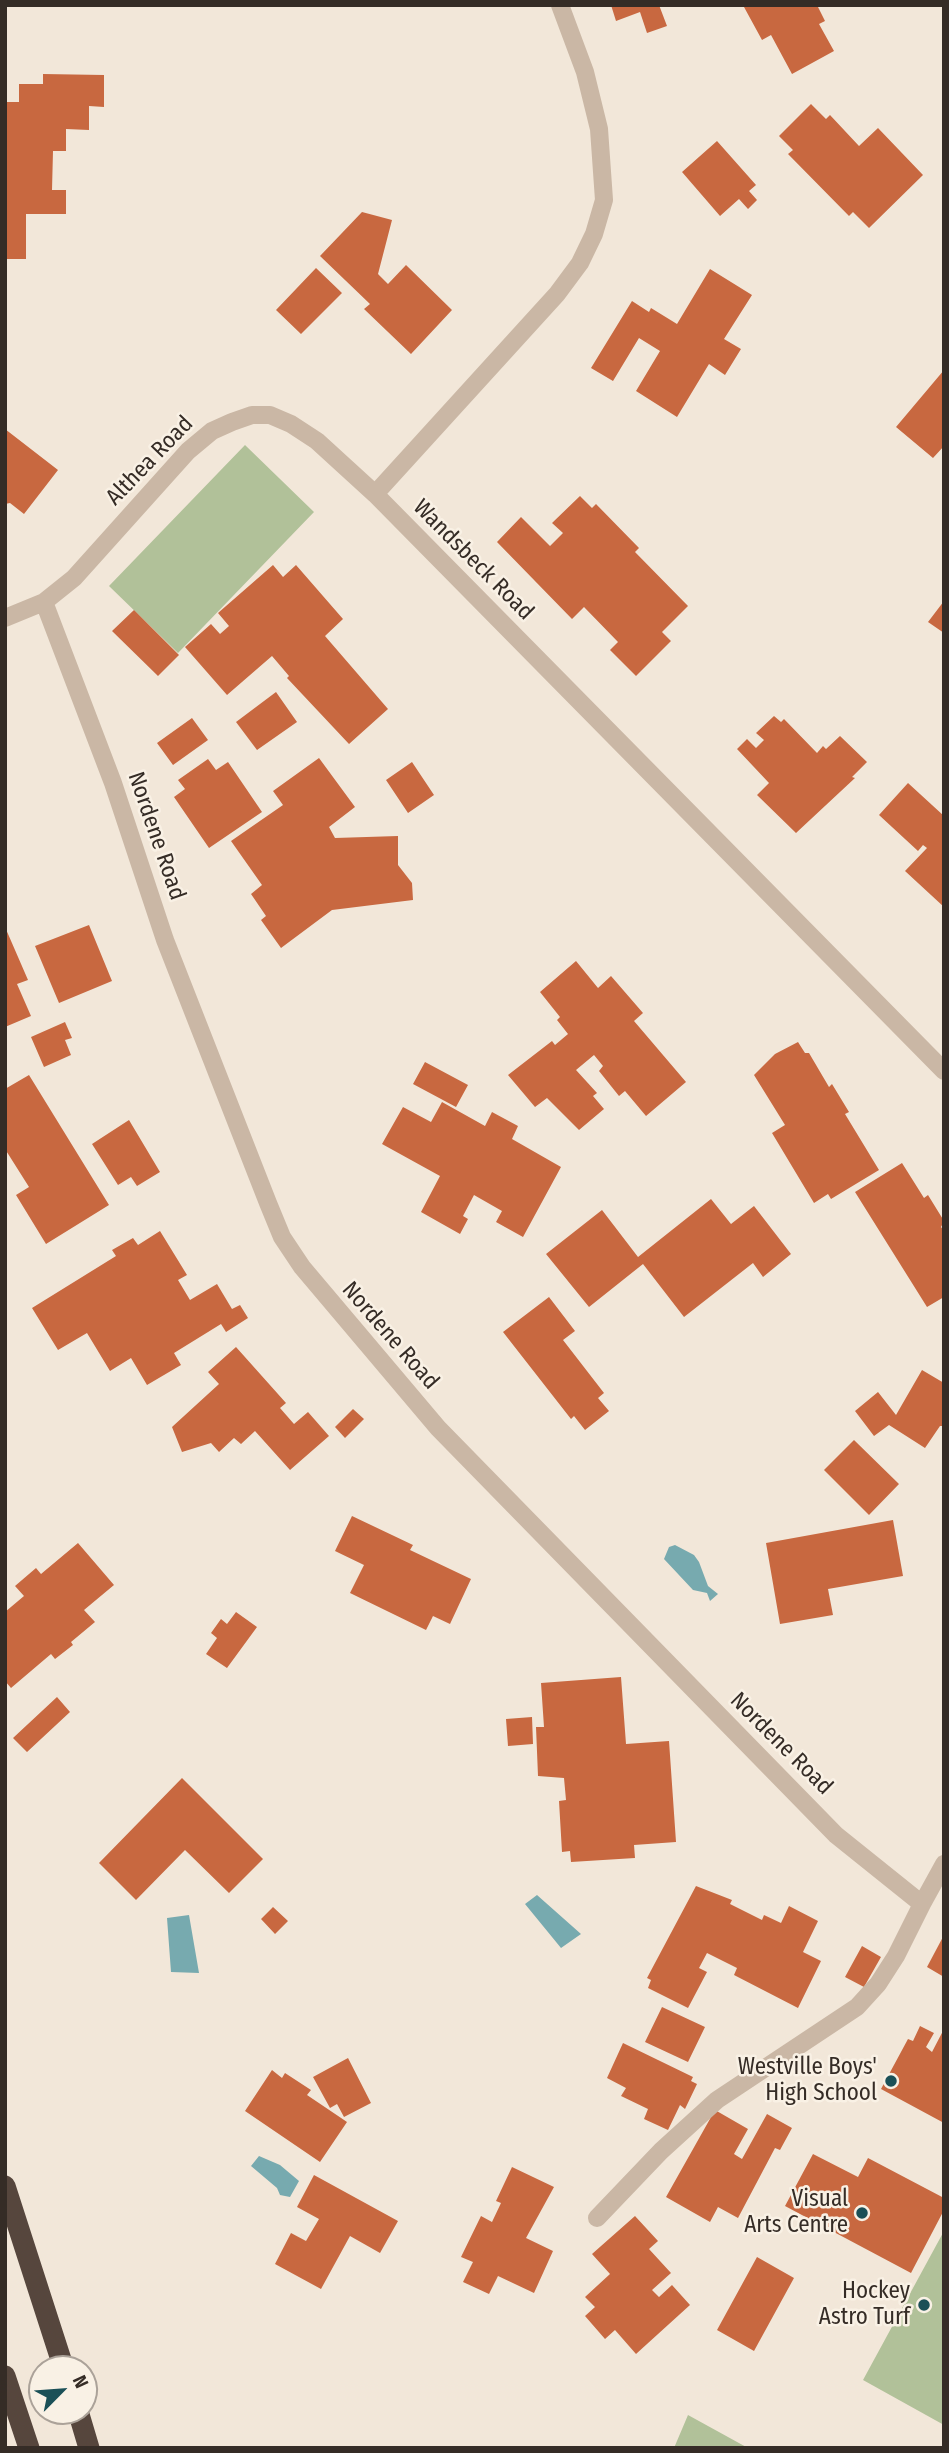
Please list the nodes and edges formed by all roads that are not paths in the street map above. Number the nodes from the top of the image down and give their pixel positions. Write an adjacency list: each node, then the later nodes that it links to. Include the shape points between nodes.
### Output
1 (560, 5): 2 (street, via 585,72 599,129 604,200 594,234 557,294)
2 (375, 495): 3 (street, Althea Road, via 317,441 291,424 270,415 252,415 212,431 188,451 74,578); 5 (street, Wandsbeck Road)
3 (44, 601): 4 (street, Althea Road); 7 (street, Nordene Road, via 113,783 165,940 282,1237 302,1267 438,1428 662,1660 836,1835)
4 (5, 618)
5 (944, 1071)
6 (944, 1864): 7 (street)
7 (922, 1903): 9 (street, via 896,1956 857,2007 717,2099)
8 (5, 2186): 10 (highway)
9 (597, 2218)
10 (59, 2355)
11 (5, 2376): 13 (highway)
12 (82, 2425): 14 (highway)
13 (29, 2448)
14 (89, 2448)

